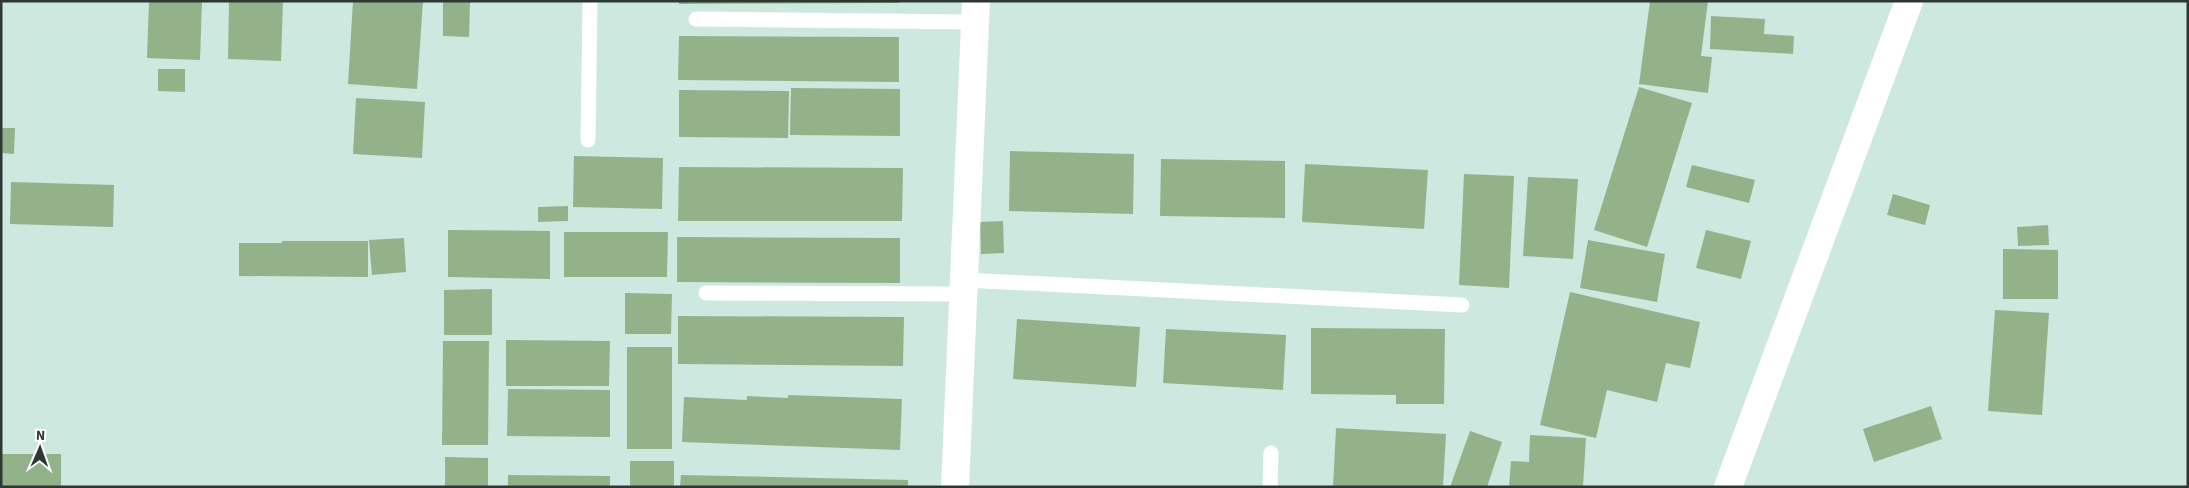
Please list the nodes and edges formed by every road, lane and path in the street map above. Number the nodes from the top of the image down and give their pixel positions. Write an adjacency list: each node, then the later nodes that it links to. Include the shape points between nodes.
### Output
1 (590, 1): 5 (lane)
2 (1909, 1): 12 (main road)
3 (976, 11): 4 (lane); 6 (main road)
4 (696, 19)
5 (588, 140)
6 (963, 287): 7 (lane); 8 (lane); 10 (main road)
7 (706, 293)
8 (1462, 305)
9 (1271, 453): 11 (lane)
10 (955, 487)
11 (1270, 487)
12 (1728, 487)

